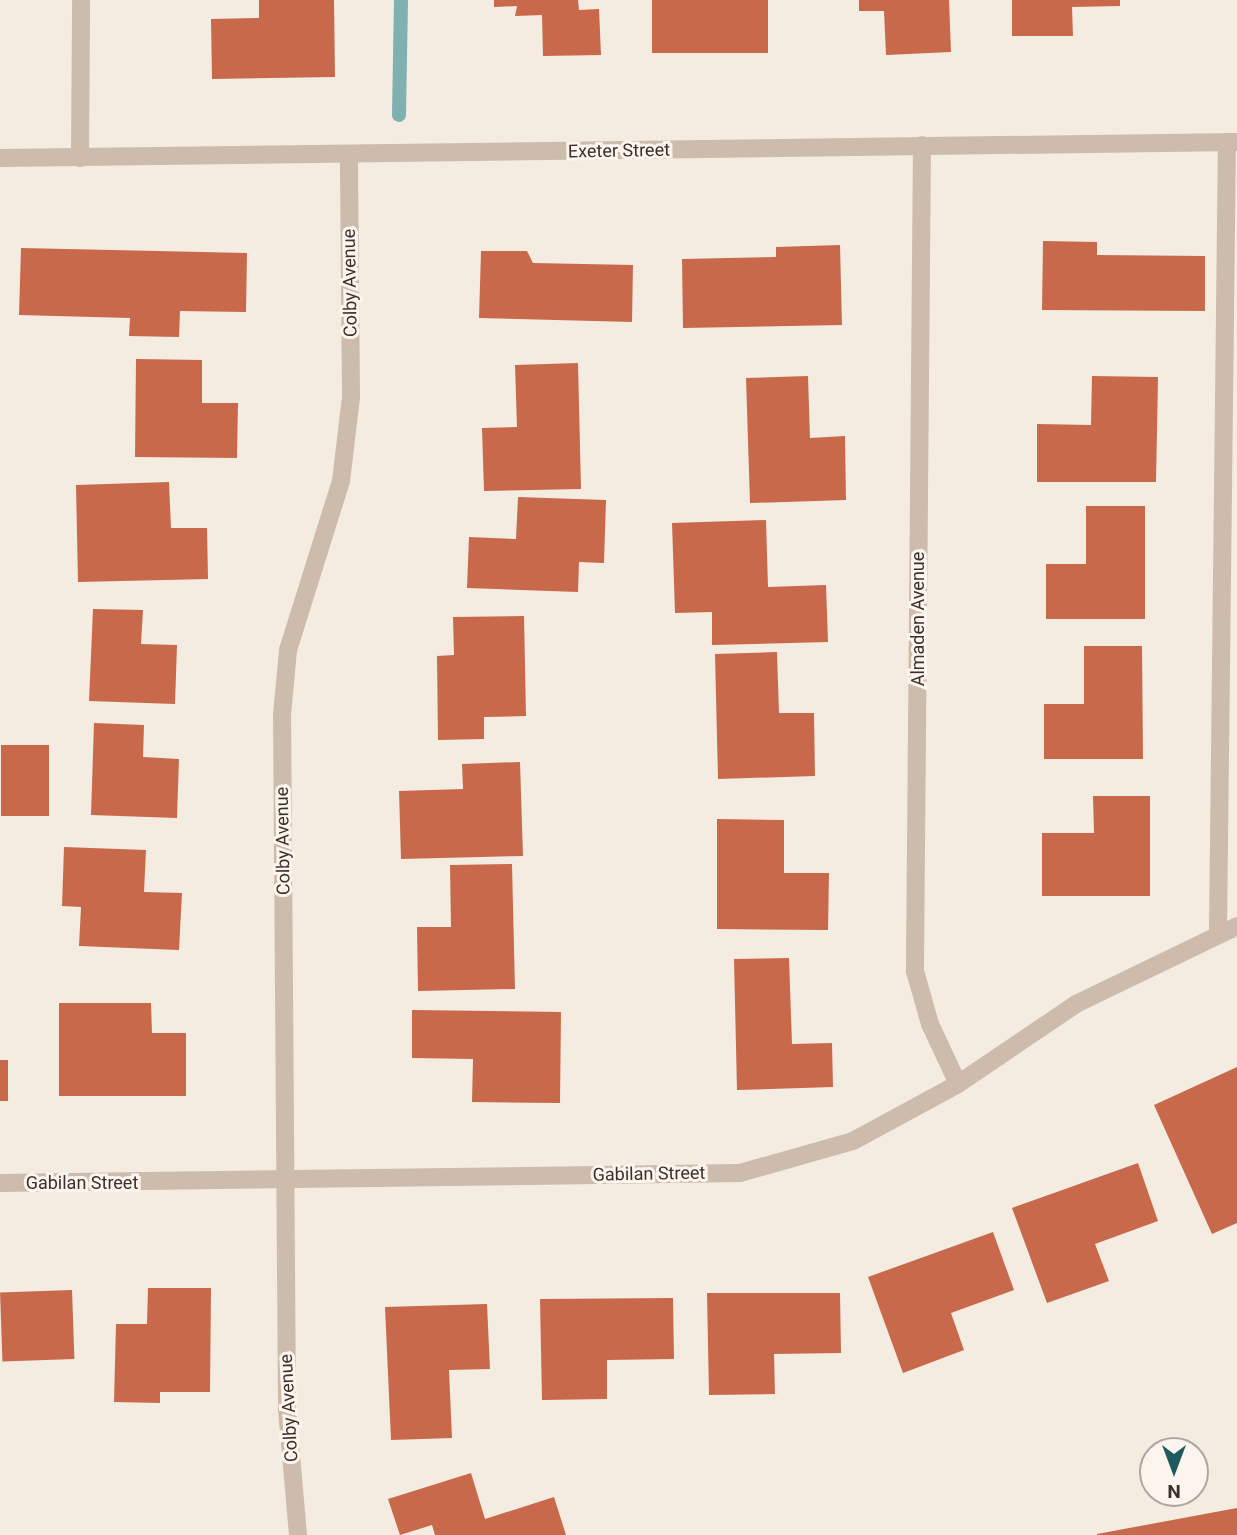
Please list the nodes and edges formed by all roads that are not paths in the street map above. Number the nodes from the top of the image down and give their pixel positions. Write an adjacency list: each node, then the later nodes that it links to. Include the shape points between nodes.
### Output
1 (81, 0): 6 (street)
2 (1232, 142): 3 (street, Exeter Street); 8 (street)
3 (922, 145): 4 (street, Exeter Street); 9 (street, Almaden Avenue, via 915,971 929,1024)
4 (349, 155): 6 (street, Exeter Street); 10 (street, Colby Avenue, via 351,397 341,481 288,650 282,715)
5 (0, 158): 6 (street, Exeter Street)
6 (80, 158)
7 (1237, 926): 8 (street, Gabilan Street)
8 (1218, 930): 9 (street, Gabilan Street, via 1076,1004)
9 (958, 1084): 10 (street, Gabilan Street, via 853,1141 740,1173)
10 (286, 1182): 11 (street, Gabilan Street); 12 (street, Colby Avenue, via 286,1408)
11 (0, 1183)
12 (298, 1535)

